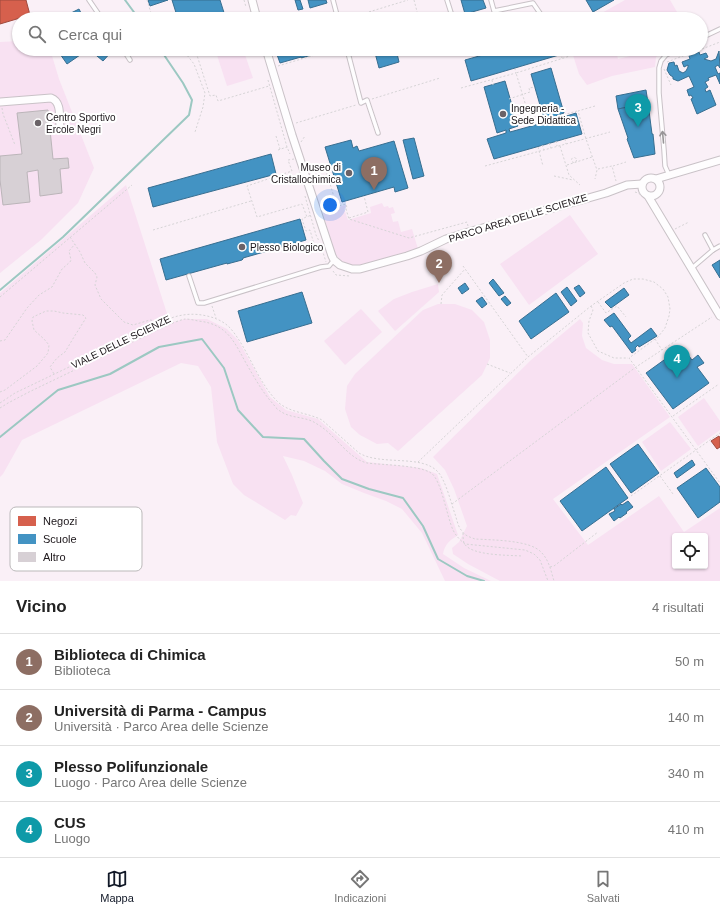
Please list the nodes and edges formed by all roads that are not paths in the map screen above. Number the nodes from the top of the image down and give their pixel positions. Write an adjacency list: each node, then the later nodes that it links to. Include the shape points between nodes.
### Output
1 (89, 0): 6 (lane)
2 (252, 0): 7 (street)
3 (333, 0): 8 (lane)
4 (447, 0): 9 (lane)
5 (491, 0): 11 (lane)
6 (97, 12)
7 (255, 12)
8 (336, 12)
9 (451, 12)
10 (494, 12): 12 (lane, via 533,3)
11 (494, 12)
12 (539, 12)
13 (720, 29): 14 (lane)
14 (708, 35)
15 (127, 56): 19 (lane)
16 (268, 56): 35 (street)
17 (349, 56): 22 (lane, via 361,103 367,100)
18 (665, 56): 24 (lane, one-way to 18, via 665,166 659,93 659,71 661,60)
19 (130, 60)
20 (1, 102): 21 (street, via 55,99 58,104)
21 (60, 127)
22 (378, 133)
23 (720, 160): 24 (street)
24 (669, 175): 25 (street); 27 (street)
25 (656, 178): 26 (street, via 647,178); 27 (street)
26 (642, 184): 28 (street, PARCO AREA DELLE SCIENZE, via 627,185); 30 (street)
27 (660, 186): 29 (street)
28 (619, 189): 30 (street, PARCO AREA DELLE SCIENZE, via 631,188); 35 (street, PARCO AREA DELLE SCIENZE, via 465,233 414,254 360,269 340,266)
29 (656, 194): 30 (street); 31 (street)
30 (644, 195): 31 (street)
31 (656, 210): 36 (street)
32 (705, 235): 34 (lane)
33 (720, 246): 34 (lane)
34 (713, 250): 36 (lane)
35 (334, 260): 37 (lane, via 329,266 198,303)
36 (692, 268): 38 (street)
37 (188, 276)
38 (718, 315)

